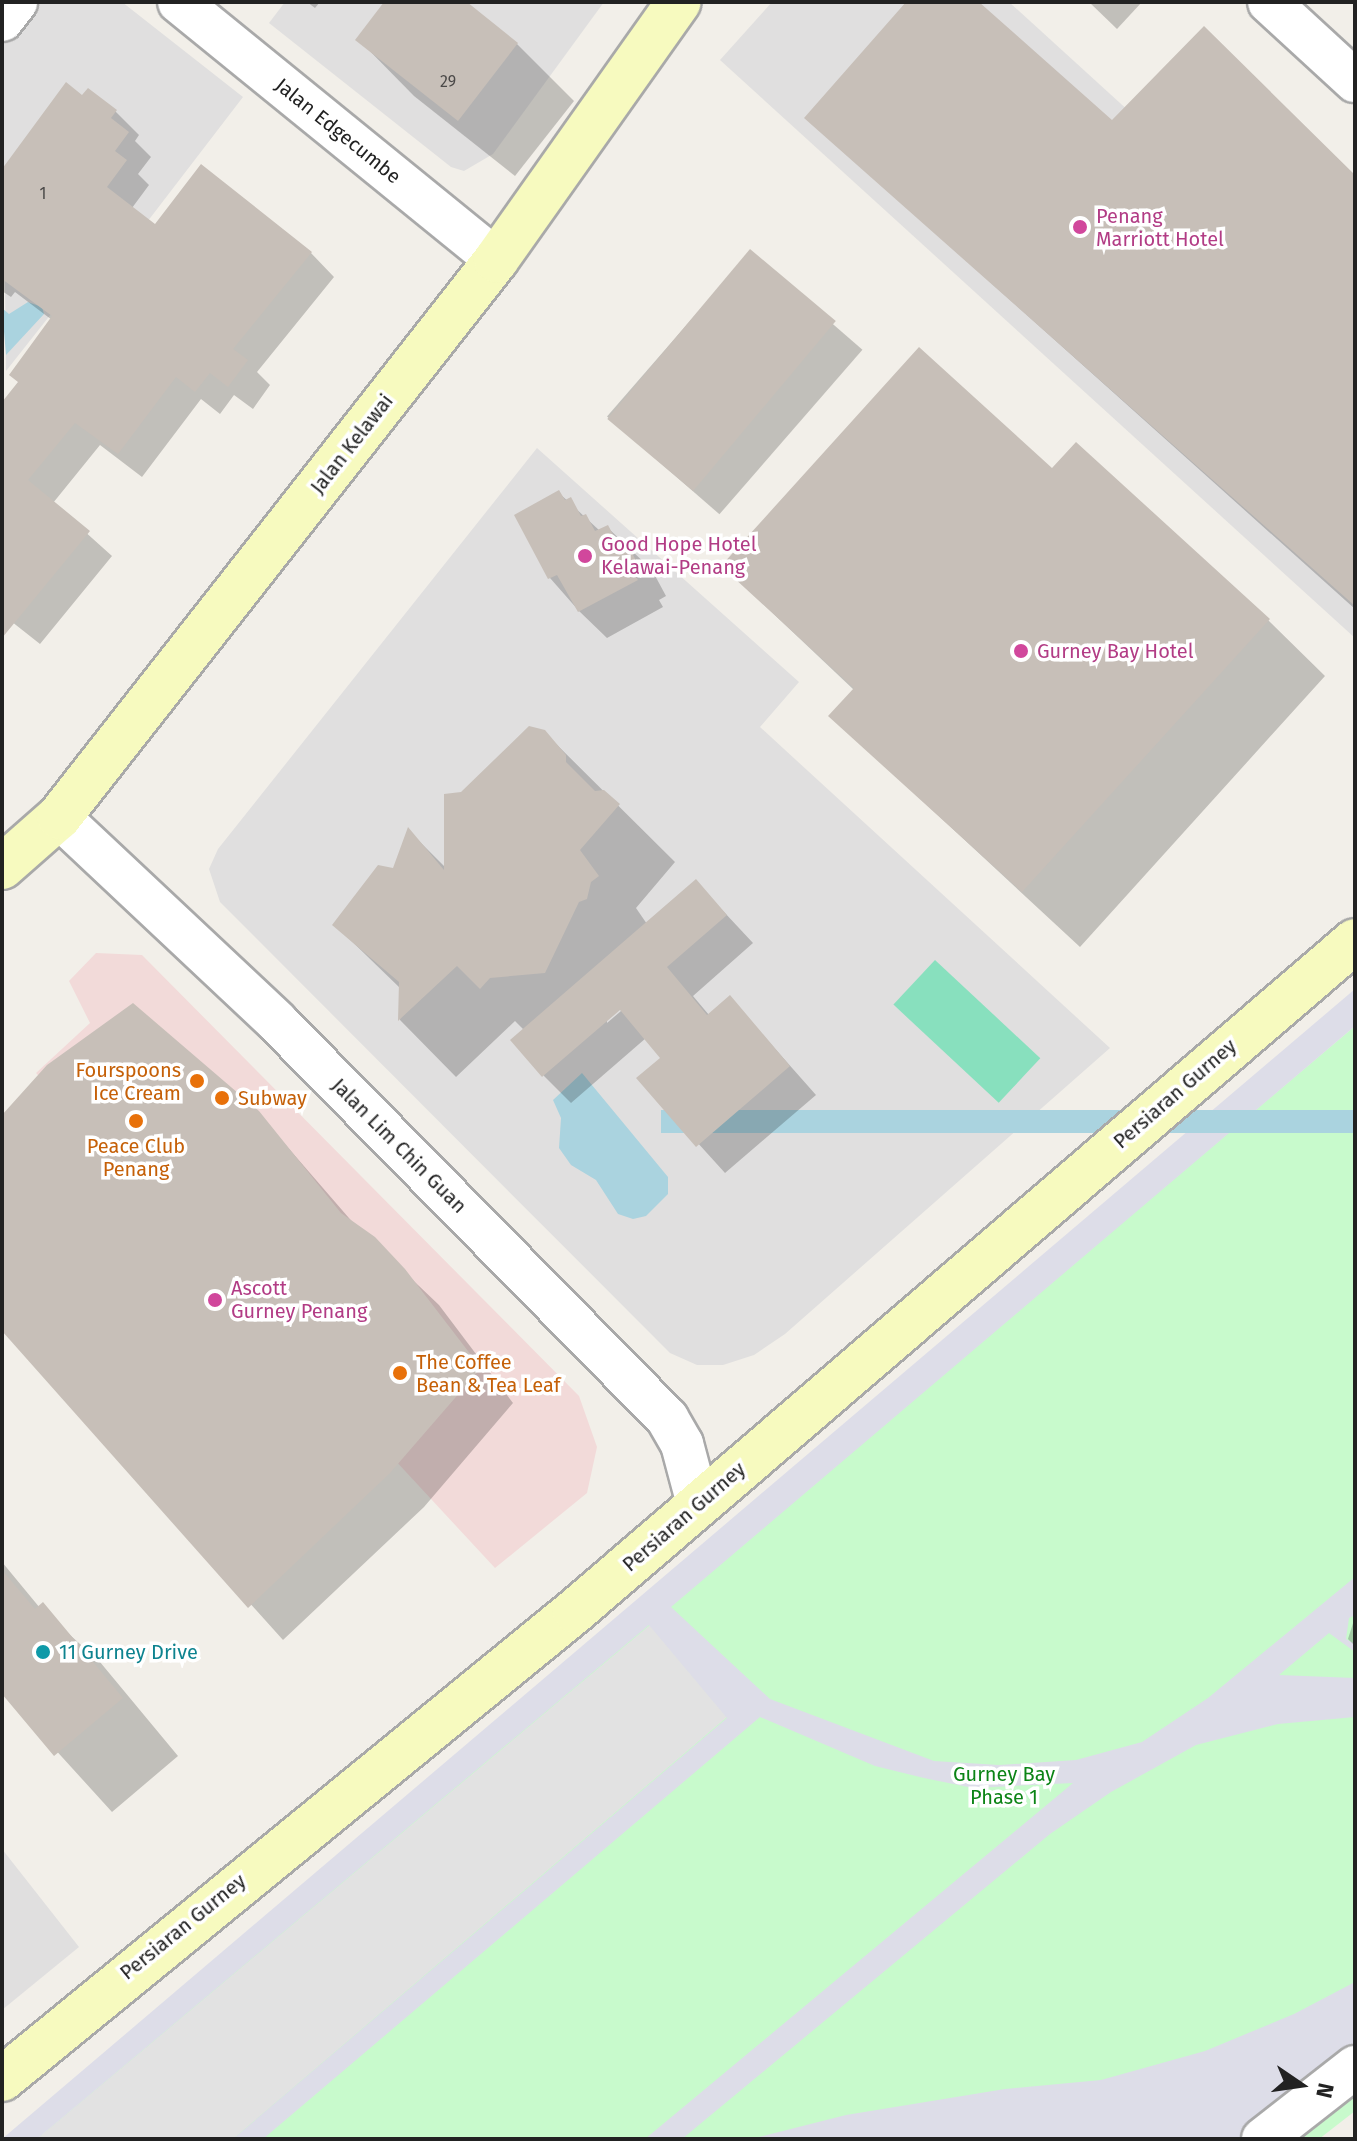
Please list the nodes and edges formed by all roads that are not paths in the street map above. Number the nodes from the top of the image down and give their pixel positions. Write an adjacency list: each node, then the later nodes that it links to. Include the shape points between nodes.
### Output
1 (16, 2): 5 (street)
2 (179, 2): 7 (street, Jalan Edgecumbe)
3 (679, 2): 7 (main road, Jalan Kelawai)
4 (1269, 2): 6 (street)
5 (2, 20)
6 (1355, 81)
7 (496, 260): 8 (main road, Jalan Kelawai)
8 (59, 817): 9 (main road, Jalan Kelawai); 11 (street, Jalan Lim Chin Guan, via 277,1022 667,1418 682,1444)
9 (2, 867)
10 (1355, 941): 11 (main road, Persiaran Gurney)
11 (698, 1504): 13 (main road, Persiaran Gurney, via 575,1611)
12 (1355, 2067): 14 (street)
13 (2, 2079)
14 (1263, 2139)

